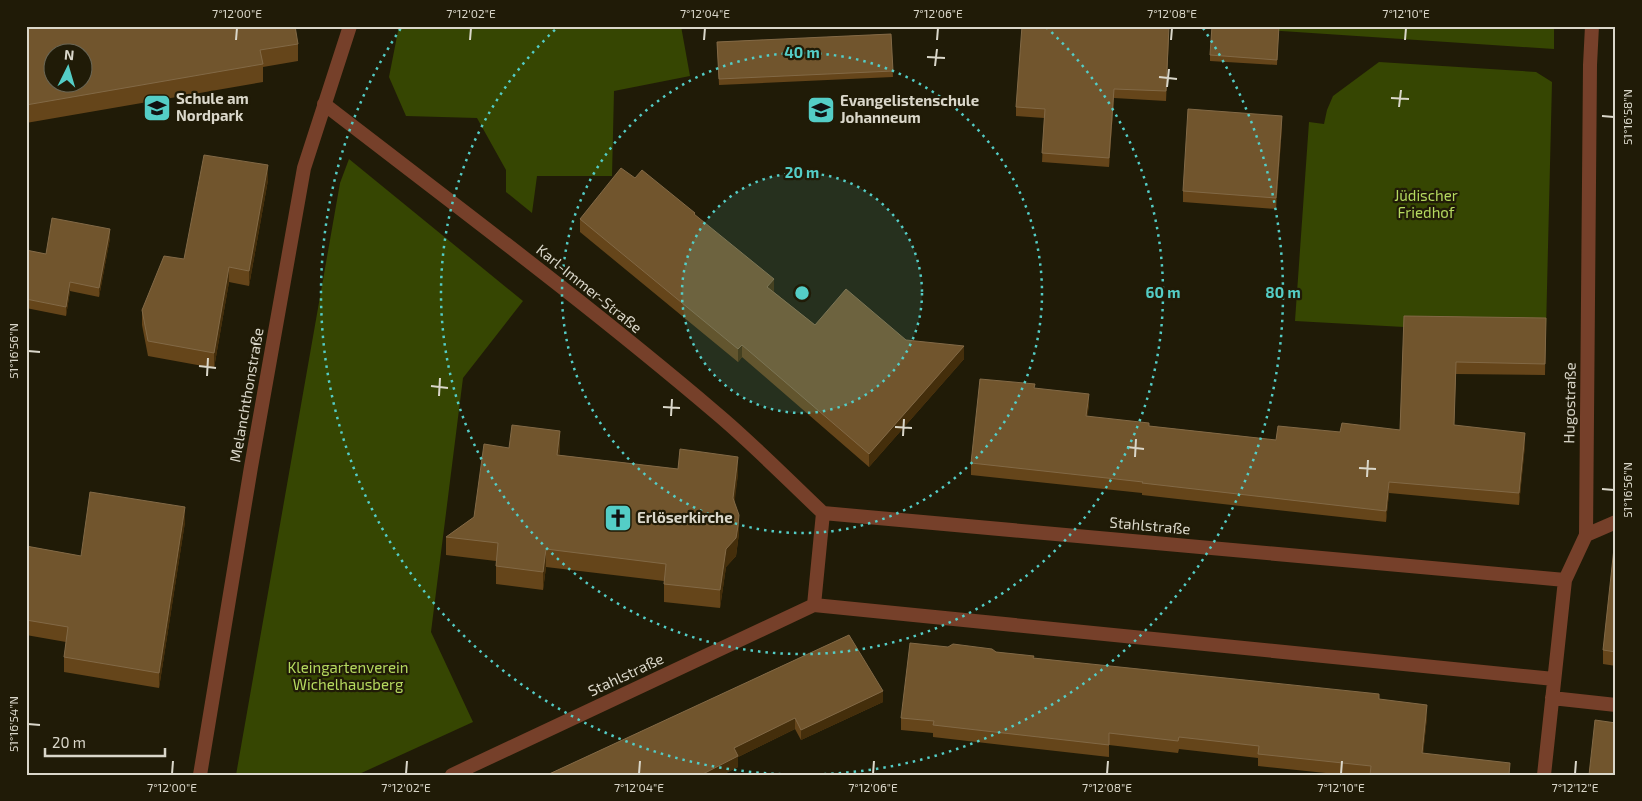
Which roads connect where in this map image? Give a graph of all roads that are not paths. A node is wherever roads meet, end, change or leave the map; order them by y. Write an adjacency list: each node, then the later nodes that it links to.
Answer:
1 (350, 26): 3 (street, Melanchthonstraße)
2 (1592, 26): 6 (street, Hugostraße)
3 (324, 104): 4 (street, Karl-Immer-Straße); 12 (street, Melanchthonstraße)
4 (823, 514): 7 (street, Stahlstraße); 8 (street)
5 (1616, 522): 6 (street)
6 (1586, 535): 7 (street, Hugostraße)
7 (1564, 580): 9 (street, Hugostraße)
8 (814, 605): 9 (street); 13 (street, Stahlstraße)
9 (1554, 679): 10 (street, Hugostraße)
10 (1552, 698): 11 (street); 14 (street, Hugostraße)
11 (1616, 705)
12 (200, 775)
13 (452, 775)
14 (1544, 775)

